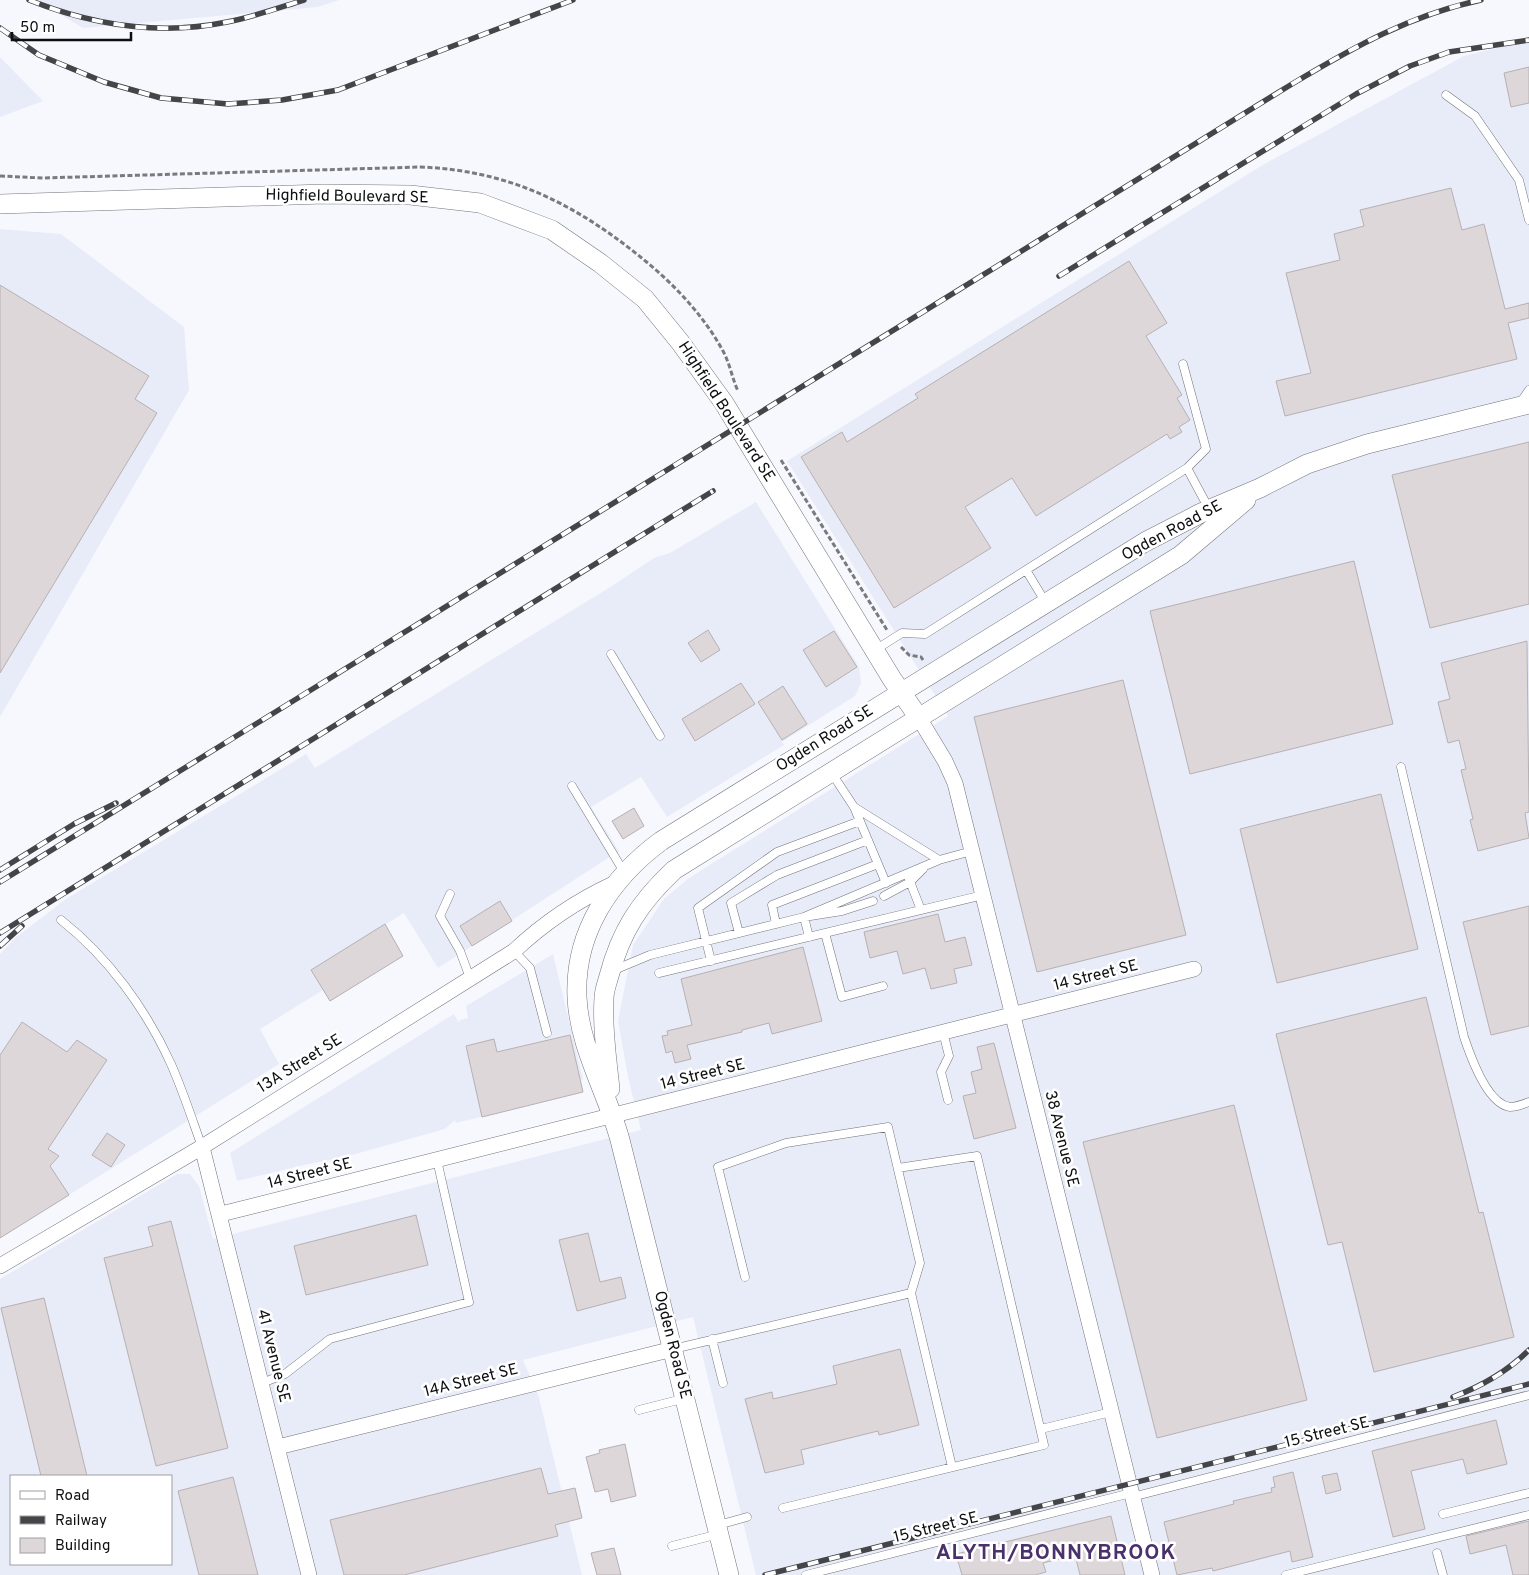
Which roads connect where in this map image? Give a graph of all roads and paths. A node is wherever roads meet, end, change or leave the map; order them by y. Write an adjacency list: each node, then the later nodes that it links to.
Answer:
1 (1446, 95): 4 (lane)
2 (0, 176): 7 (path)
3 (0, 204): 16 (street, Highfield Boulevard SE)
4 (1529, 220)
5 (1183, 364): 10 (lane)
6 (1529, 390): 8 (lane)
7 (738, 392)
8 (1523, 406): 11 (street, Ogden Road SE)
9 (780, 459): 15 (path)
10 (1187, 468): 12 (lane); 13 (lane)
11 (1260, 488): 12 (street, Ogden Road SE); 20 (street, Ogden Road SE)
12 (1209, 509): 14 (street, Ogden Road SE)
13 (1026, 570): 14 (lane); 15 (lane)
14 (1046, 603): 19 (street, Ogden Road SE)
15 (894, 639): 16 (lane); 18 (path)
16 (875, 650): 19 (street, Highfield Boulevard SE)
17 (612, 654): 21 (lane)
18 (923, 660)
19 (901, 693): 20 (street, Highfield Boulevard SE); 33 (street, Ogden Road SE)
20 (919, 718): 23 (street, Ogden Road SE); 28 (street, 38 Avenue SE)
21 (660, 736)
22 (1401, 767): 59 (lane)
23 (831, 772): 25 (lane); 51 (street, Ogden Road SE)
24 (572, 786): 33 (lane)
25 (854, 807): 26 (lane); 29 (lane)
26 (860, 821): 27 (lane); 47 (lane)
27 (868, 840): 30 (lane); 44 (lane)
28 (972, 851): 29 (lane); 37 (street, 38 Avenue SE)
29 (939, 860): 31 (lane)
30 (878, 864): 35 (lane); 43 (lane)
31 (926, 866): 32 (lane); 34 (lane)
32 (906, 874): 34 (lane); 35 (lane)
33 (618, 878): 48 (street, 13A Street SE); 60 (street, Ogden Road SE)
34 (910, 882): 38 (lane); 40 (lane)
35 (886, 883): 41 (lane)
36 (450, 894): 53 (lane)
37 (983, 895): 40 (lane); 55 (street, 38 Avenue SE)
38 (884, 896)
39 (874, 901): 41 (lane)
40 (921, 910): 45 (lane)
41 (804, 917): 43 (lane); 46 (lane)
42 (61, 920): 61 (lane)
43 (776, 924): 44 (lane)
44 (738, 933): 47 (lane)
45 (825, 933): 46 (lane); 54 (lane)
46 (810, 937): 49 (lane)
47 (706, 940): 49 (lane); 51 (lane)
48 (514, 951): 53 (street, 13A Street SE); 57 (lane)
49 (711, 961): 52 (lane)
50 (1194, 969): 55 (street, 14 Street SE)
51 (610, 971): 60 (street, Ogden Road SE)
52 (659, 974)
53 (470, 978): 61 (street, 13A Street SE)
54 (883, 986)
55 (1012, 1015): 56 (street, 14 Street SE); 75 (street, 38 Avenue SE)
56 (943, 1032): 58 (lane); 60 (street, 14 Street SE)
57 (547, 1033)
58 (948, 1100)
59 (1529, 1102)
60 (613, 1115): 62 (street, 14 Street SE); 69 (street, Ogden Road SE)
61 (202, 1147): 64 (street, 41 Avenue SE); 65 (street, 13A Street SE)
62 (437, 1160): 64 (street, 14 Street SE); 70 (lane)
63 (898, 1168): 66 (lane); 67 (lane); 76 (lane)
64 (221, 1214): 70 (street, 41 Avenue SE)
65 (0, 1266)
66 (745, 1277)
67 (910, 1293): 68 (lane); 78 (lane)
68 (712, 1340): 69 (lane); 71 (lane)
69 (673, 1349): 73 (street, Ogden Road SE); 77 (street, 14A Street SE)
70 (262, 1383): 77 (street, 41 Avenue SE)
71 (723, 1383)
72 (1529, 1395): 80 (lane, 15 Street SE)
73 (686, 1398): 74 (lane); 85 (street, Ogden Road SE)
74 (639, 1410)
75 (1111, 1412): 76 (lane); 80 (street, 38 Avenue SE)
76 (1041, 1429): 78 (lane)
77 (278, 1447): 88 (street, 41 Avenue SE)
78 (952, 1467): 81 (lane)
79 (1529, 1493): 82 (lane)
80 (1132, 1495): 90 (lane, 15 Street SE); 91 (street, 38 Avenue SE)
81 (783, 1508)
82 (1443, 1514)
83 (1529, 1515): 92 (lane)
84 (747, 1517): 85 (lane)
85 (718, 1530): 86 (lane); 89 (street, Ogden Road SE)
86 (672, 1546)
87 (1437, 1553): 93 (lane)
88 (309, 1575)
89 (729, 1575)
90 (806, 1575)
91 (1152, 1575)
92 (1286, 1575)
93 (1443, 1575)

